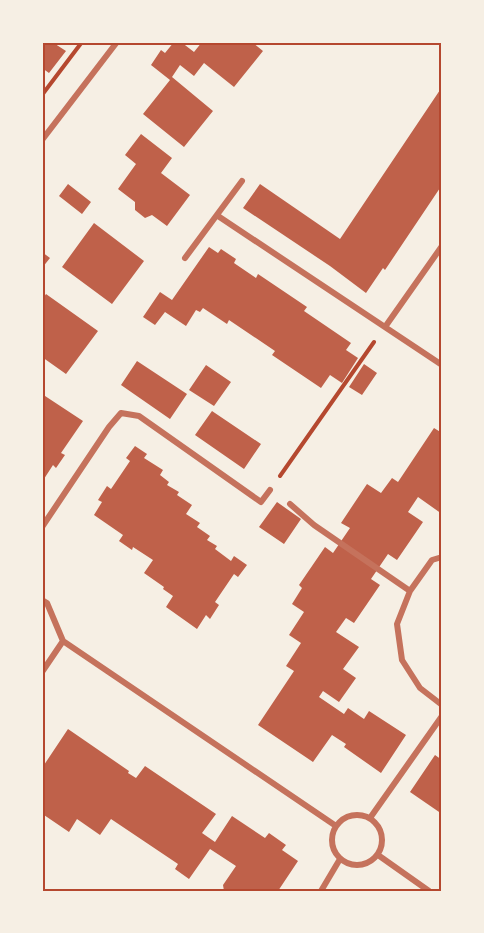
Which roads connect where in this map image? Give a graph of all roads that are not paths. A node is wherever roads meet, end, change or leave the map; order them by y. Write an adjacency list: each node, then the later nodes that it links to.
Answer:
1 (117, 42): 2 (street)
2 (42, 140)
3 (242, 181): 4 (street)
4 (218, 216): 6 (street); 7 (street)
5 (442, 246): 7 (street)
6 (185, 258)
7 (385, 327): 8 (street)
8 (442, 365)
9 (270, 490): 11 (street)
10 (290, 504): 13 (street)
11 (42, 527)
12 (442, 557): 13 (street)
13 (410, 591): 17 (street)
14 (42, 600): 15 (street)
15 (63, 641): 16 (street); 20 (street)
16 (42, 672)
17 (442, 705)
18 (442, 716): 19 (street)
19 (370, 819): 20 (street); 21 (street)
20 (336, 826): 22 (street)
21 (378, 855): 22 (street); 24 (street)
22 (340, 859): 23 (street)
23 (321, 891)
24 (429, 891)

